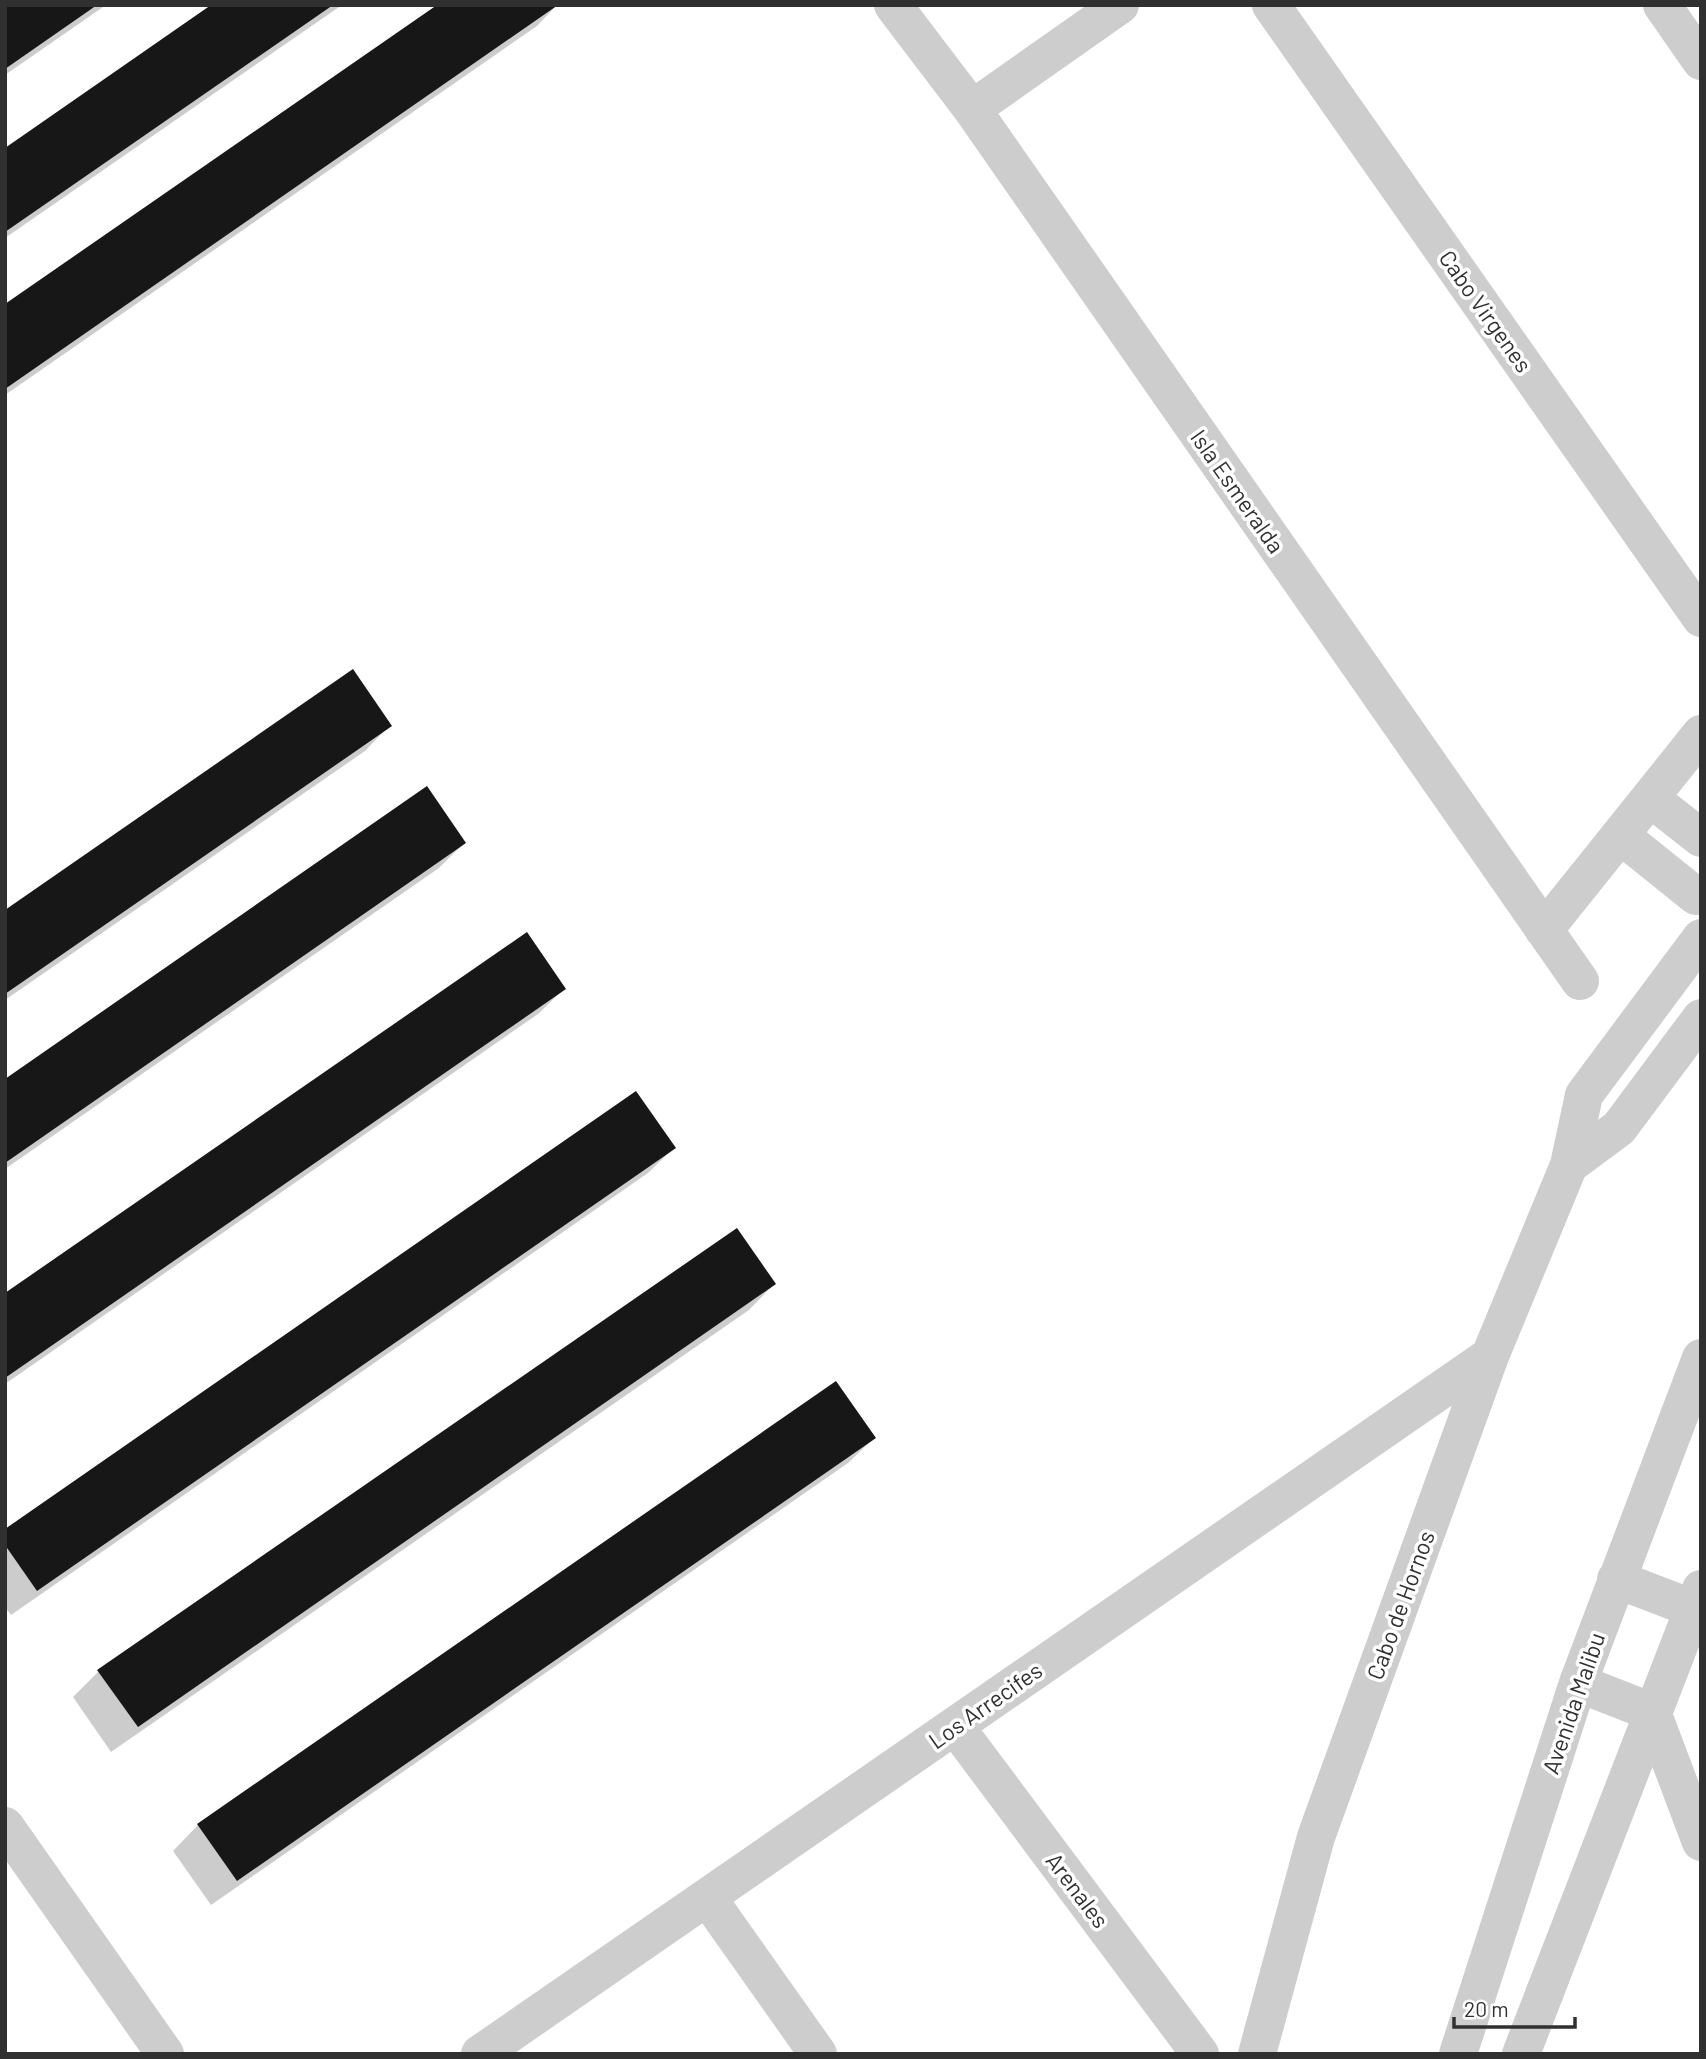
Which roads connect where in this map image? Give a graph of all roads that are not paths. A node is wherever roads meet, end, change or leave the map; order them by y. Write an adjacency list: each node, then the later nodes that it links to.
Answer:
1 (893, 5): 6 (street, Isla Esmeralda)
2 (1120, 5): 6 (street)
3 (1271, 5): 7 (street, Cabo Virgenes)
4 (1662, 5): 5 (street)
5 (1701, 61)
6 (972, 109): 13 (street, Isla Esmeralda)
7 (1701, 618)
8 (1701, 734): 9 (street)
9 (1650, 798): 10 (street); 11 (street)
10 (1620, 835): 12 (street); 13 (street)
11 (1701, 838)
12 (1698, 889): 14 (street)
13 (1545, 930): 15 (street, Isla Esmeralda)
14 (1701, 937): 17 (street, Cabo de Hornos)
15 (1580, 981)
16 (1701, 1018): 18 (street)
17 (1603, 1069): 18 (street); 19 (street, Cabo de Hornos)
18 (1640, 1099): 19 (street)
19 (1569, 1165): 20 (street, Cabo de Hornos)
20 (1490, 1356): 26 (street, Los Arrecifes); 34 (street, Cabo de Hornos)
21 (1701, 1358): 22 (street, Avenida Malibu)
22 (1616, 1578): 23 (street); 24 (street, Avenida Malibu)
23 (1699, 1608): 25 (street)
24 (1578, 1682): 25 (street); 35 (street, Avenida Malibu)
25 (1652, 1712): 28 (street); 36 (street)
26 (955, 1726): 29 (street, Los Arrecifes); 33 (street, Arenales)
27 (5, 1826): 30 (street)
28 (1701, 1842)
29 (707, 1897): 31 (street, Los Arrecifes); 32 (street)
30 (165, 2054)
31 (480, 2054)
32 (818, 2054)
33 (1200, 2054)
34 (1257, 2054)
35 (1458, 2054)
36 (1521, 2054)

